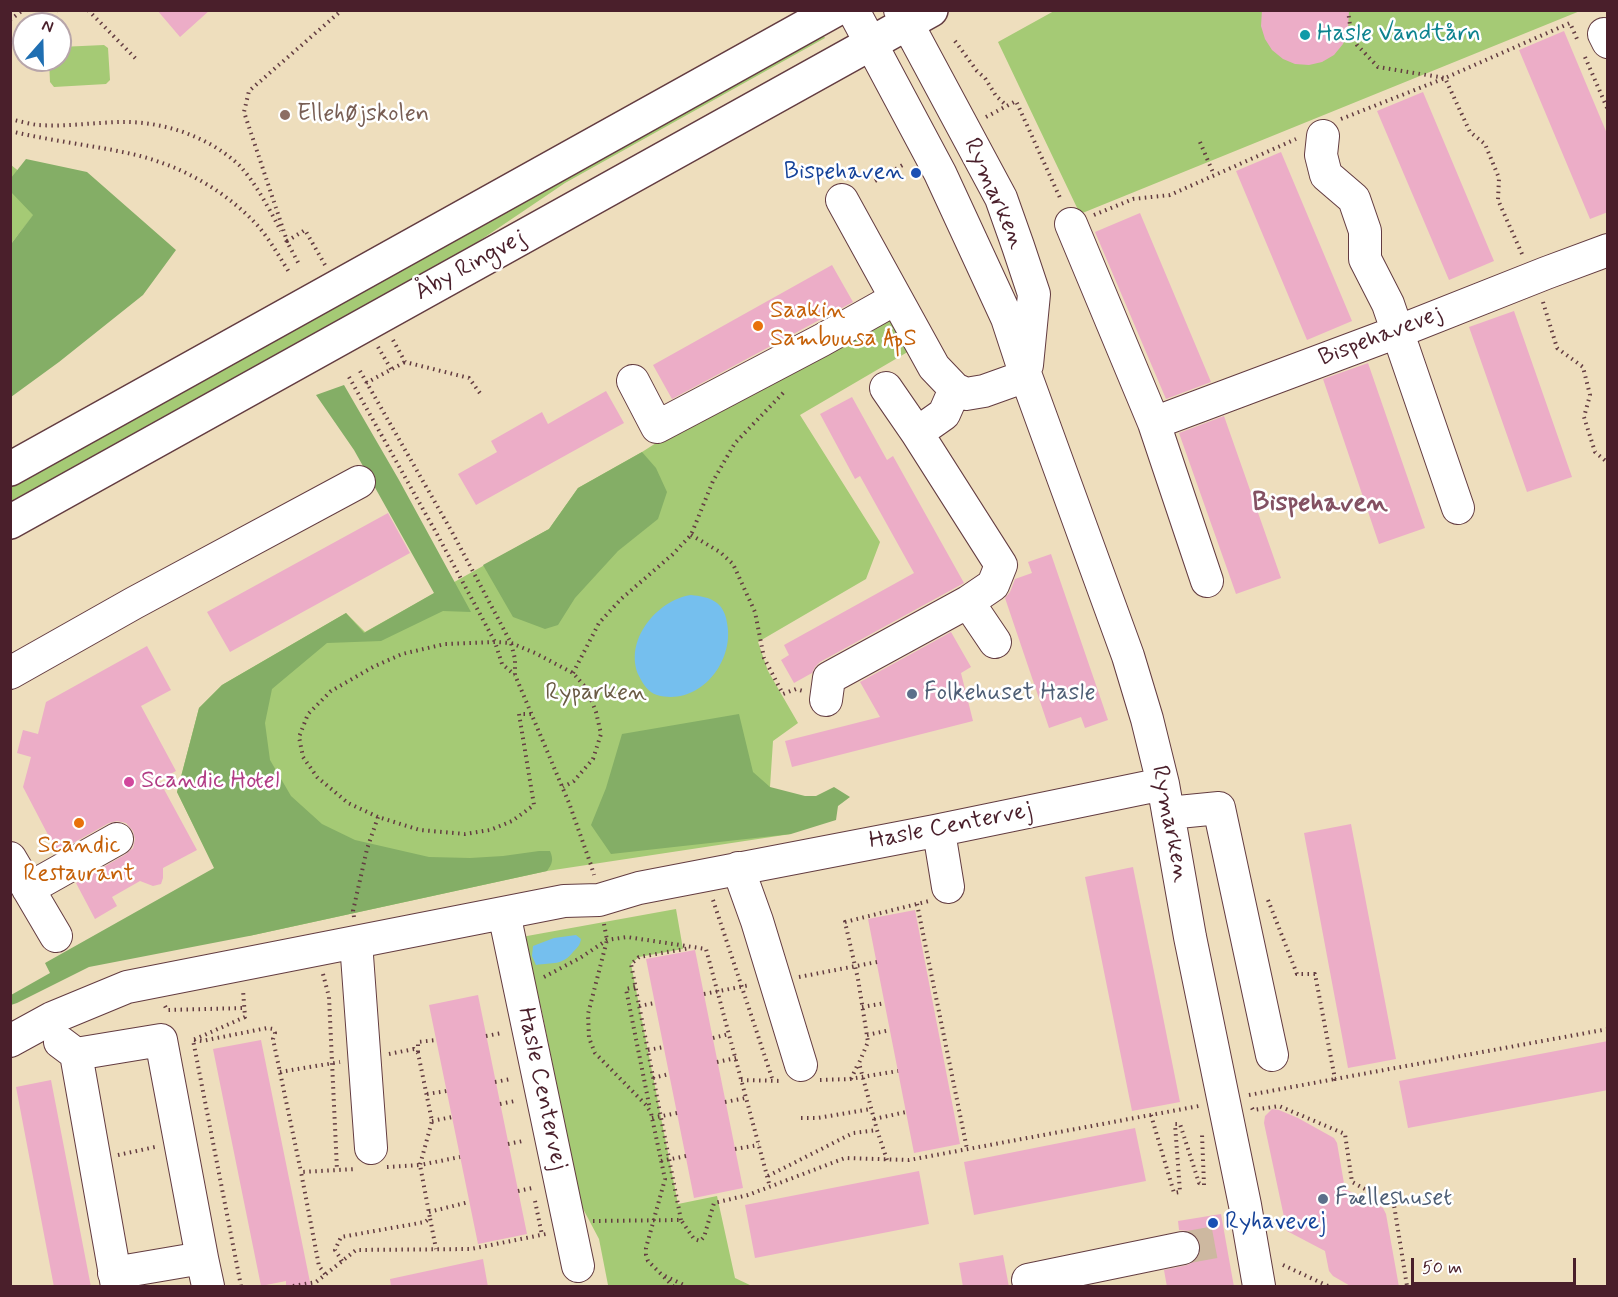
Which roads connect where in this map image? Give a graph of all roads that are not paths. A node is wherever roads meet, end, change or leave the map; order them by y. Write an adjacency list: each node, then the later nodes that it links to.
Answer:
1 (835, 10): 17 (main road, Åby Ringvej)
2 (853, 10): 4 (street, Rymarken)
3 (913, 15): 4 (main road, Åby Ringvej); 11 (street, Rymarken)
4 (871, 44): 11 (street, Rymarken); 20 (main road, Åby Ringvej)
5 (1318, 132): 10 (street)
6 (842, 200): 9 (street)
7 (1071, 224): 15 (street)
8 (1608, 250): 10 (street, Bispehavevej)
9 (895, 299): 12 (street); 14 (street)
10 (1397, 332): 15 (street, Bispehavevej); 19 (street)
11 (1026, 376): 14 (street); 26 (street, Rymarken)
12 (633, 381)
13 (886, 388): 16 (street)
14 (955, 389): 16 (street)
15 (1154, 423): 21 (street)
16 (917, 433): 22 (street)
17 (10, 469)
18 (359, 482): 24 (street)
19 (1458, 508)
20 (10, 522)
21 (1207, 580)
22 (968, 602): 23 (street); 25 (street)
23 (994, 642)
24 (10, 673)
25 (826, 700)
26 (1165, 799): 27 (street, Hasle Centervej); 39 (street, Hasle Centervej); 45 (street, Rymarken)
27 (935, 831): 30 (street, Hasle Centervej); 32 (street)
28 (117, 839): 31 (street)
29 (10, 858): 31 (street)
30 (738, 868): 33 (street, Hasle Centervej); 40 (street)
31 (28, 889): 34 (street)
32 (942, 894)
33 (504, 913): 35 (street, Hasle Centervej); 43 (street, Hasle Centervej)
34 (56, 936)
35 (357, 955): 36 (street, Hasle Centervej); 41 (street)
36 (52, 1018): 37 (street, Hasle Centervej); 38 (street)
37 (10, 1041)
38 (76, 1054): 44 (street); 46 (street)
39 (1272, 1055)
40 (801, 1065)
41 (372, 1161)
42 (1183, 1248): 47 (street)
43 (578, 1266)
44 (205, 1272): 46 (street)
45 (1257, 1276)
46 (116, 1280)
47 (1028, 1280)

